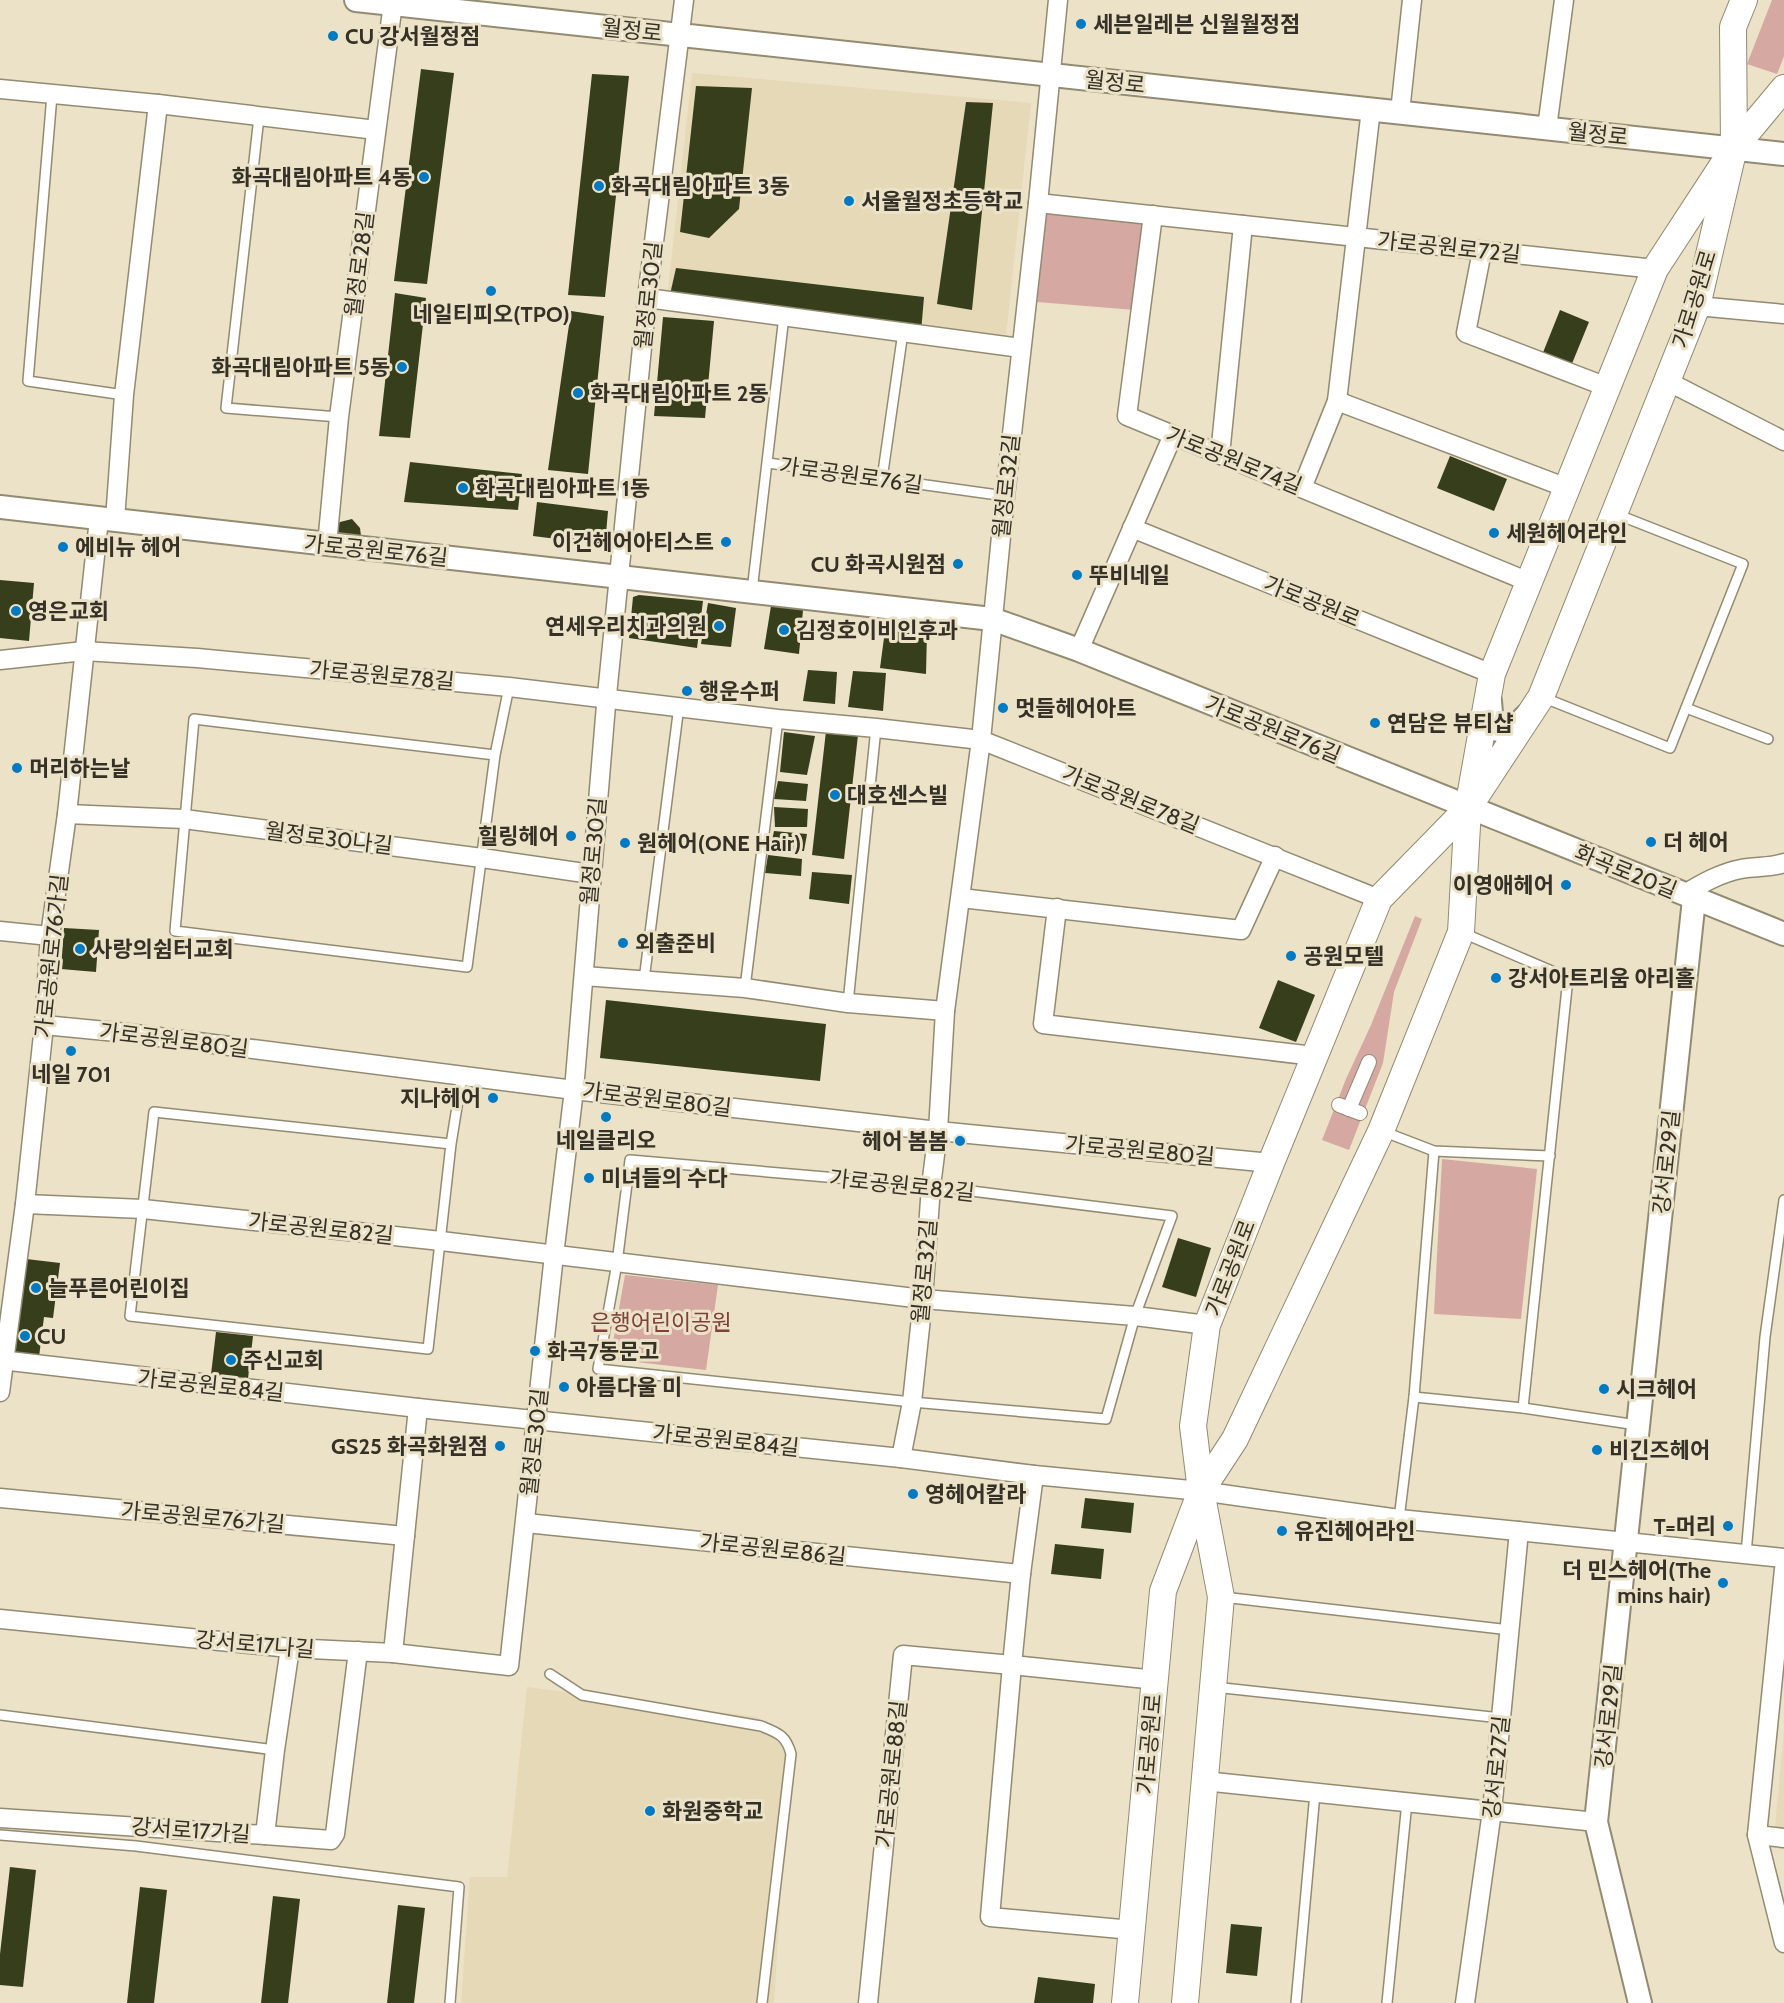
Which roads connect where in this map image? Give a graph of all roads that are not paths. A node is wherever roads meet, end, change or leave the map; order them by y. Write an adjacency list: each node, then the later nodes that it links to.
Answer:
1 (356, 0): 7 (street, 월정로)
2 (684, 0): 10 (street, 월정로30길)
3 (1058, 0): 11 (street, 월정로32길)
4 (1412, 0): 18 (street)
5 (1564, 0): 20 (street)
6 (1740, 1): 9 (main road, 가로공원로)
7 (393, 3): 8 (street, 월정로); 21 (street, 월정로28길)
8 (446, 5): 10 (street, 월정로)
9 (1733, 27): 12 (main road); 22 (main road, 가로공원로)
10 (680, 36): 11 (street, 월정로); 30 (street, 월정로30길)
11 (1050, 75): 17 (street, 월정로); 24 (street, 월정로32길)
12 (1784, 80)
13 (1784, 88): 22 (main road, 가로공원로)
14 (0, 89): 15 (street)
15 (52, 95): 16 (street); 38 (lane)
16 (158, 104): 19 (street); 38 (street, 가로공원로76가길)
17 (1371, 109): 18 (street, 월정로); 27 (street)
18 (1400, 112): 20 (street, 월정로)
19 (259, 117): 21 (street); 40 (lane)
20 (1547, 128): 22 (street, 월정로)
21 (376, 130): 40 (street, 월정로28길)
22 (1734, 148): 23 (street, 월정로); 29 (main road, 가로공원로); 31 (main road, 가로공원로)
23 (1784, 154)
24 (1038, 203): 25 (street, 가로공원로72길); 35 (street, 월정로32길)
25 (1153, 215): 26 (street, 가로공원로72길); 41 (street, 가로공원로74길)
26 (1243, 225): 27 (street, 가로공원로72길); 43 (street)
27 (1355, 237): 28 (street, 가로공원로72길); 39 (street)
28 (1482, 251): 29 (street, 가로공원로72길); 37 (street)
29 (1655, 269): 31 (main road); 37 (main road, 가로공원로)
30 (647, 298): 33 (street); 54 (street, 월정로30길)
31 (1697, 306): 32 (street); 36 (main road, 가로공원로)
32 (1784, 314)
33 (784, 316): 34 (street); 44 (lane, 가로공원로76길)
34 (903, 332): 35 (street); 45 (lane)
35 (1021, 348): 48 (street, 월정로32길)
36 (1667, 381): 42 (street); 50 (main road, 가로공원로)
37 (1607, 387): 47 (main road, 가로공원로)
38 (124, 395): 51 (street, 가로공원로76가길)
39 (1337, 401): 46 (street); 47 (street)
40 (339, 417): 53 (street, 월정로28길)
41 (1173, 435): 43 (street, 가로공원로74길); 52 (street)
42 (1784, 441)
43 (1220, 454): 46 (street, 가로공원로74길)
44 (768, 463): 45 (lane, 가로공원로76길); 56 (lane, 가로공원로76길)
45 (882, 479): 48 (lane, 가로공원로76길)
46 (1302, 488): 55 (street, 가로공원로74길)
47 (1567, 488): 55 (main road, 가로공원로)
48 (1005, 496): 57 (street, 월정로32길)
49 (0, 507): 51 (street, 가로공원로76길)
50 (1614, 513): 63 (main road, 가로공원로); 66 (lane)
51 (107, 519): 53 (street, 가로공원로76길); 59 (street, 가로공원로76가길)
52 (1132, 528): 58 (street); 61 (street, 가로공원로)
53 (327, 545): 54 (street, 가로공원로76길)
54 (620, 576): 56 (street, 가로공원로76길); 64 (street, 월정로30길)
55 (1529, 582): 61 (main road, 가로공원로)
56 (752, 591): 57 (street, 가로공원로76길)
57 (992, 619): 58 (street, 가로공원로76길); 70 (street, 월정로32길)
58 (1078, 650): 72 (street, 가로공원로76길)
59 (84, 651): 60 (street, 가로공원로78길); 62 (street, 가로공원로78길); 73 (street, 가로공원로76가길)
60 (0, 660)
61 (1492, 674): 63 (street); 72 (main road, 가로공원로)
62 (509, 687): 64 (street, 가로공원로78길); 71 (lane)
63 (1541, 697): 66 (lane); 72 (main road, 가로공원로)
64 (606, 699): 65 (street, 가로공원로78길); 78 (street, 월정로30길)
65 (680, 706): 67 (street, 가로공원로78길); 88 (lane)
66 (1686, 708): 69 (lane)
67 (778, 719): 68 (street, 가로공원로78길); 89 (lane)
68 (876, 728): 70 (street, 가로공원로78길); 90 (lane)
69 (1768, 739)
70 (981, 740): 75 (street, 가로공원로78길); 80 (street, 월정로32길)
71 (495, 755): 74 (lane); 76 (lane)
72 (1468, 808): 79 (street, 화곡로20길); 81 (main road, 가로공원로); 84 (main road, 가로공원로)
73 (67, 814): 74 (street, 월정로30나길); 86 (street, 가로공원로76가길)
74 (184, 819): 76 (street, 월정로30나길); 76 (lane)
75 (1275, 856): 81 (street, 가로공원로78길); 82 (street)
76 (482, 858): 78 (street, 월정로30나길)
77 (1784, 863): 79 (street)
78 (591, 874): 87 (street, 월정로30길)
79 (1689, 897): 85 (street, 화곡로20길); 121 (street, 강서로29길)
80 (961, 898): 82 (street); 91 (street, 월정로32길)
81 (1379, 899): 93 (main road, 가로공원로)
82 (1057, 908): 93 (street)
83 (0, 931): 86 (street)
84 (1461, 932): 99 (main road, 가로공원로); 102 (lane)
85 (1784, 934)
86 (50, 936): 92 (street, 가로공원로76가길)
87 (584, 976): 88 (street); 96 (street, 월정로30길)
88 (644, 980): 89 (street)
89 (745, 988): 90 (street)
90 (848, 1003): 91 (street)
91 (945, 1011): 98 (street, 월정로32길)
92 (44, 1025): 95 (street, 가로공원로80길); 106 (street, 가로공원로76가길)
93 (1314, 1056): 103 (main road, 가로공원로)
94 (1369, 1062): 97 (street)
95 (462, 1076): 96 (street, 가로공원로80길); 100 (lane)
96 (574, 1090): 98 (street, 가로공원로80길); 109 (street, 월정로30길)
97 (1350, 1109)
98 (938, 1131): 103 (street, 가로공원로80길); 104 (street, 월정로32길)
99 (1381, 1131): 101 (lane); 124 (main road, 가로공원로)
100 (451, 1144): 107 (lane); 108 (lane)
101 (1434, 1151): 102 (lane); 116 (lane)
102 (1550, 1156): 119 (lane)
103 (1271, 1163): 113 (main road, 가로공원로)
104 (931, 1186): 110 (lane, 가로공원로82길); 111 (street, 월정로32길); 112 (lane, 가로공원로82길)
105 (1784, 1200): 131 (lane)
106 (25, 1204): 107 (street, 가로공원로82길); 114 (street, 가로공원로76가길)
107 (143, 1209): 108 (street, 가로공원로82길); 108 (lane)
108 (441, 1241): 109 (street, 가로공원로82길)
109 (554, 1255): 110 (street, 가로공원로82길); 120 (street, 월정로30길)
110 (616, 1263): 111 (street, 가로공원로82길); 117 (lane, 가로공원로82길)
111 (923, 1299): 112 (street, 가로공원로82길); 117 (street, 월정로32길)
112 (1135, 1316): 113 (street, 가로공원로82길); 117 (lane, 가로공원로82길)
113 (1207, 1325): 124 (main road, 가로공원로)
114 (2, 1361): 115 (street, 가로공원로76가길); 118 (street, 가로공원로84길)
115 (0, 1392)
116 (1414, 1396): 119 (lane); 126 (lane)
117 (912, 1402): 122 (street, 월정로32길)
118 (418, 1408): 120 (street, 가로공원로84길); 129 (street)
119 (1523, 1408): 121 (lane)
120 (535, 1420): 122 (street, 가로공원로84길); 127 (street, 월정로30길)
121 (1639, 1426): 130 (street, 강서로29길)
122 (901, 1458): 123 (street, 가로공원로84길)
123 (1034, 1475): 124 (street, 가로공원로84길); 134 (street)
124 (1201, 1491): 126 (street, 가로공원로84길); 135 (main road, 가로공원로); 144 (main road, 가로공원로)
125 (0, 1498): 129 (street, 가로공원로76가길)
126 (1399, 1519): 128 (street, 가로공원로84길)
127 (526, 1523): 134 (street, 가로공원로86길); 142 (street, 월정로30길)
128 (1519, 1531): 130 (street, 가로공원로84길); 137 (street, 강서로27길)
129 (405, 1536): 140 (street)
130 (1627, 1542): 131 (street, 가로공원로84길); 154 (street, 강서로29길)
131 (1746, 1554): 132 (street, 가로공원로84길)
132 (1784, 1558)
133 (1784, 1569): 157 (street)
134 (1021, 1574): 141 (street)
135 (1221, 1597): 137 (lane); 145 (main road, 가로공원로)
136 (0, 1619): 138 (street, 강서로17나길)
137 (1510, 1630): 147 (street, 강서로27길)
138 (290, 1648): 139 (street, 강서로17나길); 148 (street, 강서로17가길)
139 (358, 1651): 140 (street, 강서로17나길); 156 (street)
140 (393, 1653): 142 (street, 강서로17나길)
141 (1012, 1665): 144 (street, 가로공원로88길); 159 (street); 163 (street, 가로공원로88길)
142 (509, 1666)
143 (550, 1674): 162 (lane)
144 (1156, 1680): 159 (main road, 가로공원로)
145 (1213, 1687): 147 (lane); 149 (main road, 가로공원로)
146 (0, 1715): 148 (lane)
147 (1501, 1718): 152 (street, 강서로27길)
148 (275, 1750): 156 (street, 강서로17가길)
149 (1204, 1781): 150 (street); 165 (main road, 가로공원로)
150 (1315, 1793): 151 (street); 166 (lane)
151 (1407, 1802): 152 (street); 167 (lane)
152 (1492, 1811): 154 (street); 168 (street, 강서로27길)
153 (0, 1818): 156 (street, 강서로17가길)
154 (1596, 1822): 169 (street, 강서로29길)
155 (0, 1835): 161 (lane)
156 (265, 1835)
157 (1757, 1835): 158 (street); 160 (street)
158 (1784, 1838)
159 (1132, 1930): 164 (main road, 가로공원로)
160 (1784, 1943)
161 (450, 2003)
162 (762, 2003)
163 (868, 2003)
164 (1125, 2003)
165 (1185, 2003)
166 (1296, 2003)
167 (1387, 2003)
168 (1466, 2003)
169 (1640, 2003)

